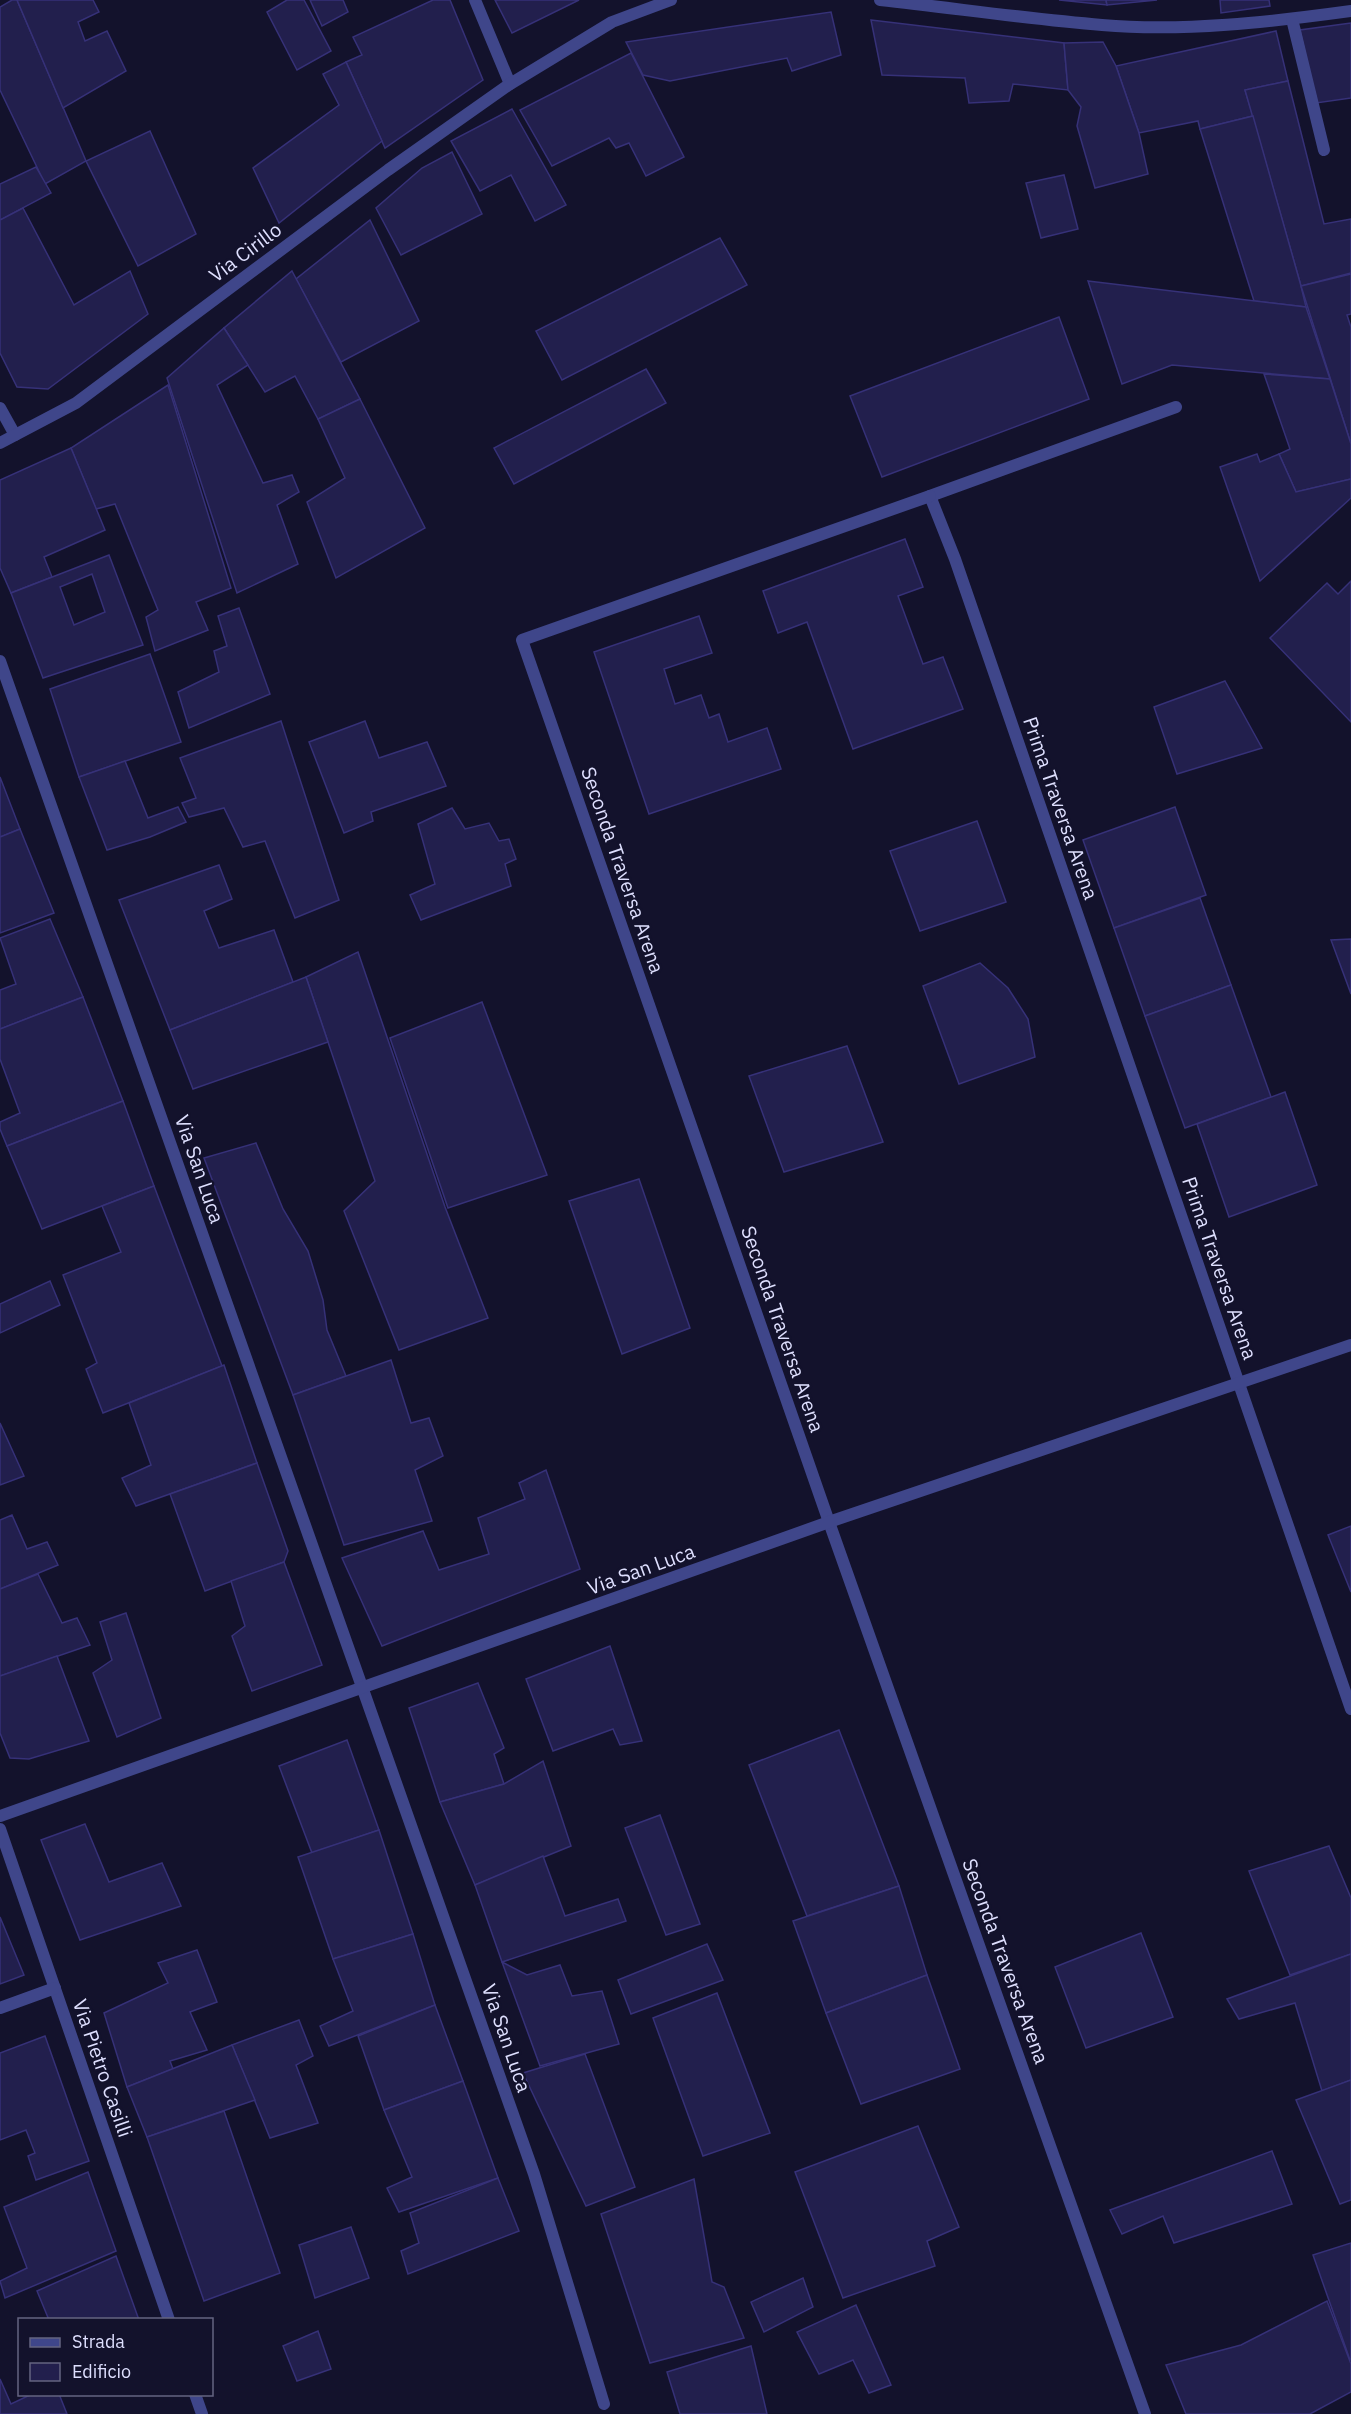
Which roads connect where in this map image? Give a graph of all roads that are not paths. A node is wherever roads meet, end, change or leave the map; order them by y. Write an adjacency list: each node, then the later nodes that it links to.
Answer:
1 (475, 0): 6 (street)
2 (671, 0): 6 (street, Via Cirillo)
3 (880, 0): 5 (street)
4 (1351, 10): 5 (street)
5 (1292, 19): 7 (street)
6 (510, 84): 10 (street, Via Cirillo)
7 (1324, 150)
8 (1176, 407): 12 (street)
9 (0, 408): 10 (street)
10 (15, 435): 11 (street, Via Cirillo)
11 (0, 443)
12 (930, 496): 15 (street, Prima Traversa Arena); 16 (street, Seconda Traversa Arena)
13 (0, 661): 17 (street, Via San Luca)
14 (1351, 1345): 15 (street, Prima Traversa Arena)
15 (1239, 1381): 16 (street); 18 (street, Prima Traversa Arena)
16 (829, 1522): 17 (street, Via San Luca); 27 (street, Seconda Traversa Arena)
17 (364, 1689): 19 (street); 25 (street, Via San Luca)
18 (1351, 1709)
19 (0, 1816)
20 (0, 1829): 21 (street, Via Pietro Casilli)
21 (55, 1988): 22 (street); 23 (street, Via Pietro Casilli)
22 (0, 2008)
23 (169, 2318)
24 (196, 2396): 26 (street)
25 (604, 2404)
26 (202, 2414)
27 (1145, 2414)

